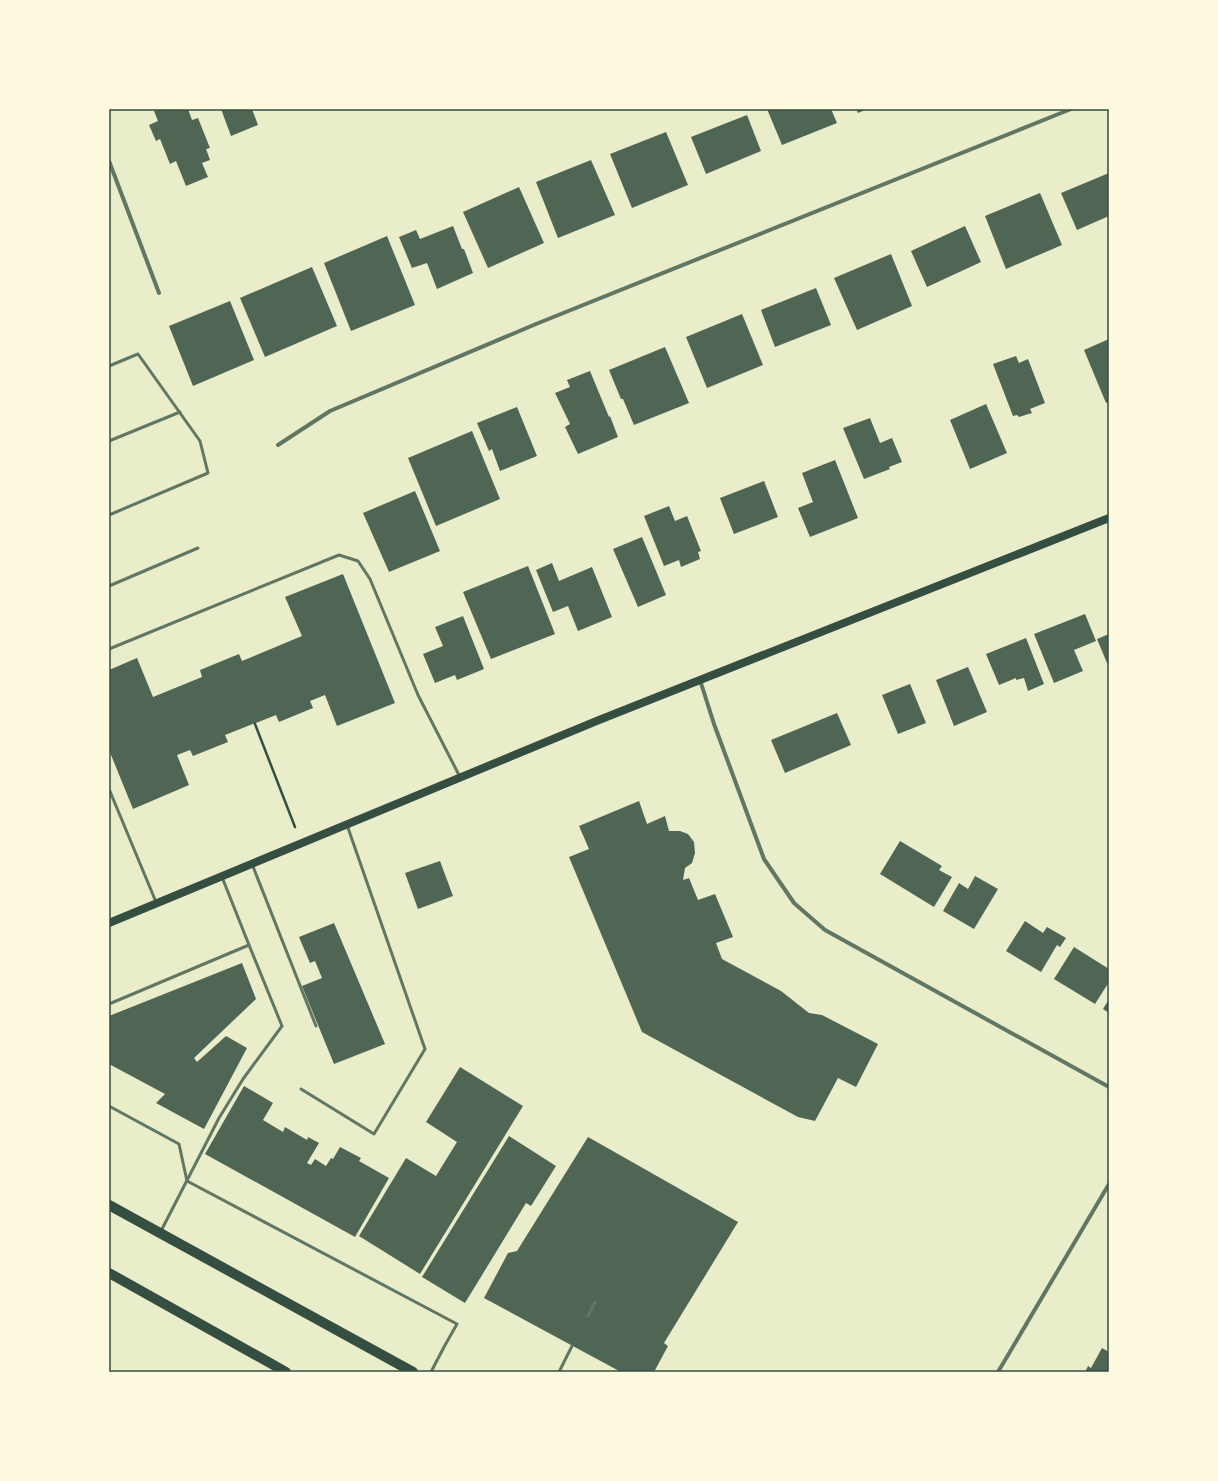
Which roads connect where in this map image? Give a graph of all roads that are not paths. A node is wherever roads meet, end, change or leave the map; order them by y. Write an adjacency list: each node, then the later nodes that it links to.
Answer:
1 (1071, 109): 7 (street)
2 (109, 161): 3 (street)
3 (159, 293)
4 (109, 366): 5 (lane)
5 (180, 412): 6 (lane); 8 (lane)
6 (109, 441)
7 (278, 445)
8 (109, 515)
9 (1109, 518): 13 (main road)
10 (198, 548): 11 (lane)
11 (109, 586)
12 (109, 649): 14 (lane)
13 (700, 680): 14 (main road); 24 (street)
14 (460, 777): 16 (main road)
15 (109, 789): 19 (lane)
16 (347, 825): 17 (main road); 25 (lane)
17 (252, 864): 18 (main road); 23 (lane)
18 (222, 877): 19 (main road); 21 (lane)
19 (157, 904): 20 (main road)
20 (109, 924)
21 (249, 945): 22 (lane); 27 (lane)
22 (109, 1004)
23 (316, 1026)
24 (1109, 1087)
25 (301, 1089)
26 (109, 1106): 27 (lane)
27 (187, 1181): 30 (lane); 38 (lane)
28 (1109, 1184): 40 (street)
29 (109, 1205): 30 (main road)
30 (160, 1233): 37 (main road)
31 (109, 1273): 35 (main road)
32 (595, 1302): 33 (lane)
33 (588, 1316)
34 (572, 1346): 39 (lane)
35 (274, 1369): 36 (main road)
36 (286, 1372)
37 (413, 1372)
38 (431, 1372)
39 (559, 1372)
40 (998, 1372)

